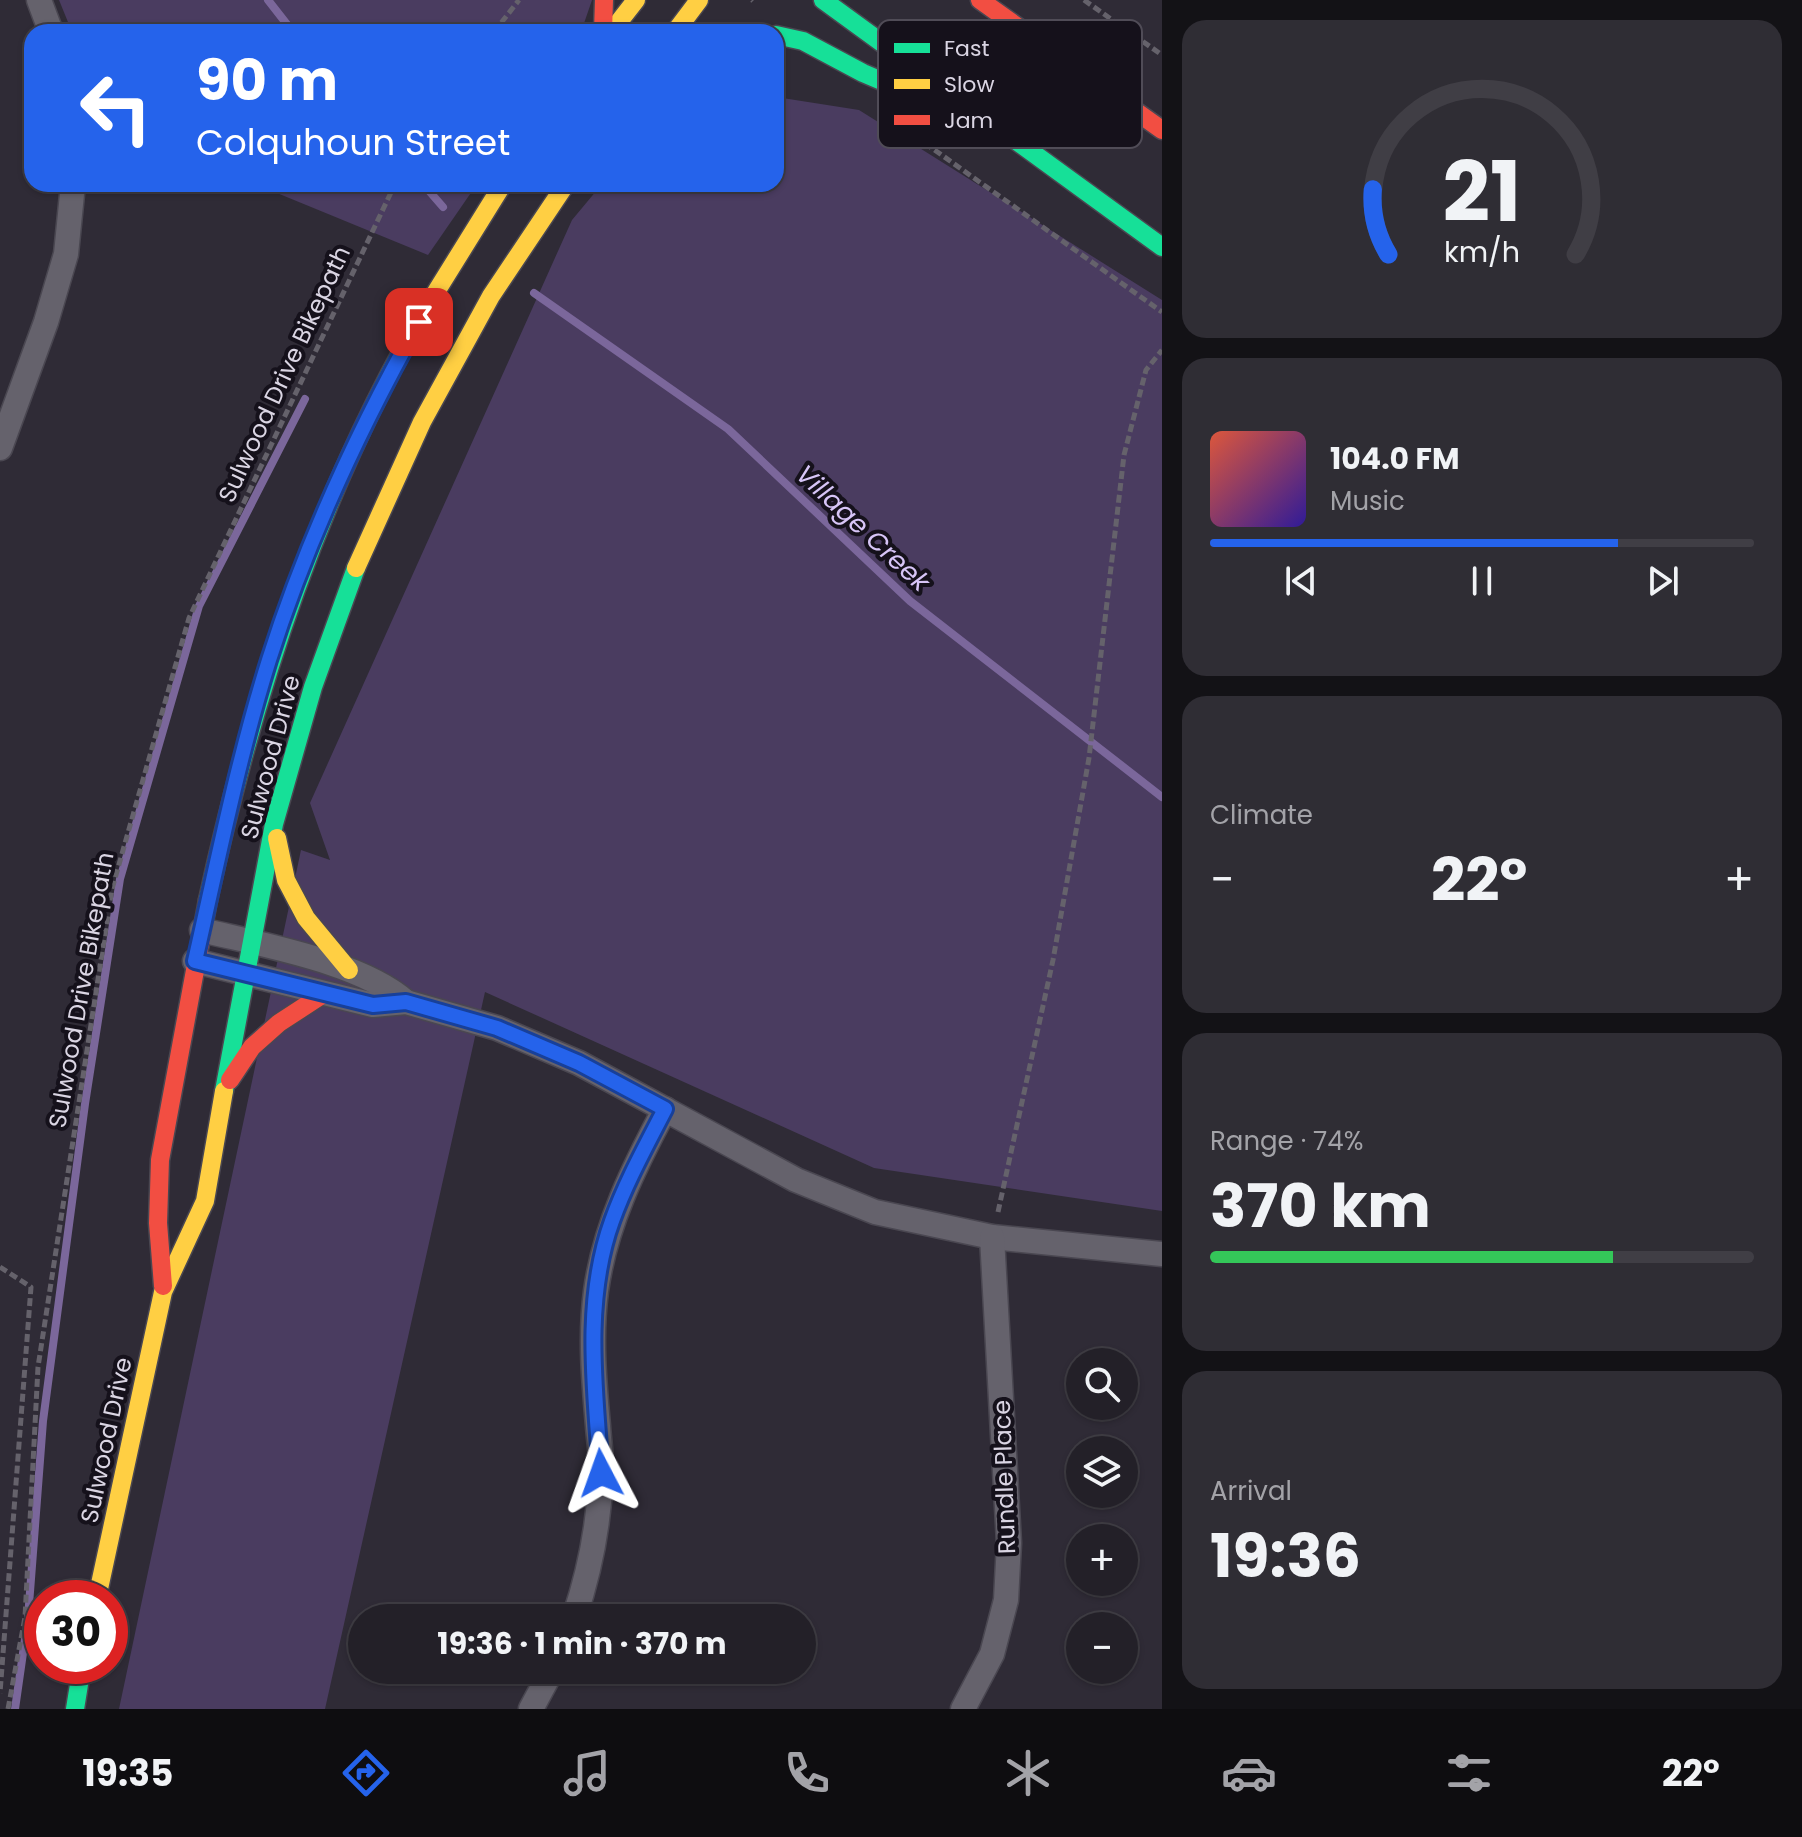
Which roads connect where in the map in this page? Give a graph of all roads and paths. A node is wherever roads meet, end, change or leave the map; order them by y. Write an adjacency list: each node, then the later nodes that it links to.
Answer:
1 (39, 0): 11 (street)
2 (519, 0): 12 (path)
3 (604, 0): 13 (main road)
4 (636, 0): 14 (main road)
5 (699, 0): 15 (main road)
6 (823, 0): 17 (main road)
7 (980, 0): 9 (main road)
8 (1084, 0): 10 (path)
9 (1008, 20)
10 (1112, 20)
11 (48, 24)
12 (500, 24)
13 (603, 24)
14 (617, 24)
15 (681, 24)
16 (784, 37): 20 (main road)
17 (878, 41)
18 (1142, 41): 19 (path)
19 (1162, 55)
20 (878, 79)
21 (1142, 116): 22 (main road)
22 (1162, 130)
23 (931, 148): 30 (path)
24 (1024, 148): 29 (main road)
25 (72, 192): 32 (street)
26 (391, 192): 52 (path, Sulwood Drive Bikepath)
27 (498, 192): 34 (main road, Sulwood Drive)
28 (561, 192): 33 (main road, Sulwood Drive)
29 (1162, 247)
30 (1162, 312)
31 (1162, 350): 43 (path)
32 (0, 448)
33 (274, 824): 35 (main road, Sulwood Drive); 37 (main road)
34 (202, 930): 35 (street); 36 (main road, Sulwood Drive)
35 (251, 942): 37 (street); 38 (main road, Sulwood Drive)
36 (195, 961): 38 (street); 46 (main road, Sulwood Drive)
37 (349, 970): 40 (street)
38 (245, 974): 39 (street); 41 (main road, Sulwood Drive)
39 (325, 993): 40 (street); 41 (main road)
40 (406, 1002): 42 (street)
41 (227, 1084): 46 (main road, Sulwood Drive)
42 (665, 1109): 43 (street); 48 (street)
43 (992, 1237): 44 (street); 55 (street, Rundle Place)
44 (1162, 1254)
45 (0, 1267): 51 (path)
46 (163, 1292): 47 (main road, Sulwood Drive)
47 (101, 1580)
48 (579, 1604)
49 (79, 1684): 53 (main road)
50 (544, 1684): 54 (street)
51 (0, 1693)
52 (8, 1709)
53 (75, 1709)
54 (531, 1709)
55 (963, 1709)

